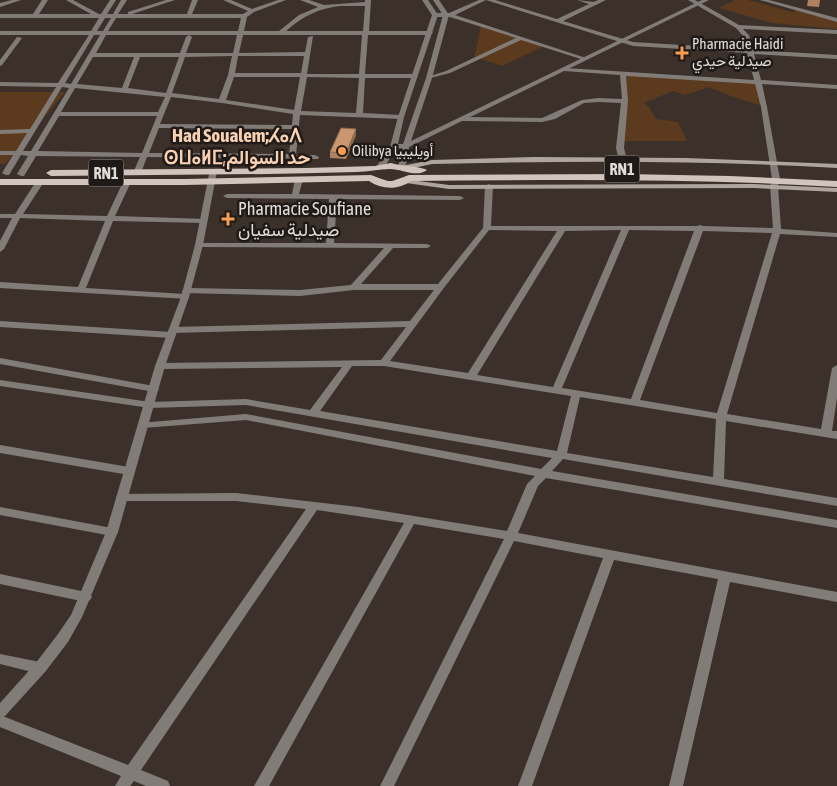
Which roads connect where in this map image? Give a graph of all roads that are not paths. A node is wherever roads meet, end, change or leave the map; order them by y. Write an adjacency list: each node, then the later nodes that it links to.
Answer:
1 (18, 0): 19 (street)
2 (45, 0): 32 (street)
3 (69, 0): 33 (street)
4 (113, 0): 33 (street)
5 (124, 0): 29 (street)
6 (172, 0): 29 (street)
7 (195, 0): 30 (street)
8 (227, 0): 25 (street)
9 (283, 0): 25 (street)
10 (303, 0): 24 (street)
11 (425, 0): 26 (street)
12 (436, 0): 27 (street)
13 (484, 0): 27 (street)
14 (488, 0): 34 (street)
15 (580, 0): 22 (street)
16 (603, 0): 22 (street)
17 (706, 0): 21 (street)
18 (763, 0): 35 (street)
19 (10, 1): 23 (street)
20 (367, 2): 24 (street); 43 (street)
21 (694, 2): 36 (street); 50 (street)
22 (594, 4): 34 (street)
23 (0, 5)
24 (322, 6): 39 (street)
25 (252, 10): 31 (street)
26 (435, 15): 27 (street); 44 (street)
27 (448, 15): 49 (street); 66 (street)
28 (0, 16): 32 (street)
29 (116, 16): 30 (street); 33 (street); 41 (street)
30 (189, 16): 31 (street)
31 (244, 16): 42 (street)
32 (34, 17): 33 (street)
33 (101, 17): 40 (street)
34 (558, 20): 50 (street)
35 (837, 20)
36 (738, 27): 37 (street); 51 (street)
37 (837, 32)
38 (0, 33): 40 (street)
39 (281, 33): 42 (street); 43 (street)
40 (91, 35): 41 (street); 48 (street); 69 (street)
41 (102, 35): 42 (street); 45 (street); 55 (street)
42 (241, 35): 45 (street); 46 (street); 53 (street)
43 (365, 35): 44 (street); 46 (street); 64 (street)
44 (430, 35): 65 (street)
45 (189, 37): 52 (street)
46 (311, 37): 54 (street)
47 (0, 38): 48 (street)
48 (19, 38): 59 (street)
49 (521, 38): 58 (street); 66 (street)
50 (621, 41): 51 (street); 58 (street)
51 (751, 52): 57 (street); 67 (street)
52 (184, 54): 53 (street); 56 (street); 73 (street)
53 (236, 54): 54 (street); 62 (street)
54 (308, 54): 63 (street)
55 (90, 55): 56 (street); 70 (street)
56 (138, 55): 72 (street)
57 (837, 57)
58 (586, 59): 60 (street)
59 (0, 63)
60 (566, 70): 61 (street); 81 (street)
61 (624, 74): 67 (street); 75 (street)
62 (231, 75): 63 (street); 74 (street)
63 (305, 76): 64 (street); 76 (street)
64 (363, 76): 65 (street); 79 (street)
65 (415, 76): 80 (street)
66 (429, 78): 86 (street)
67 (757, 82): 71 (street); 102 (street)
68 (0, 84): 69 (street)
69 (62, 85): 70 (street); 84 (street)
70 (73, 86): 72 (street); 77 (street)
71 (837, 87)
72 (124, 90): 73 (street)
73 (169, 94): 74 (street); 78 (street)
74 (222, 101): 76 (street)
75 (625, 101): 81 (street); 94 (street)
76 (297, 113): 79 (street); 83 (street)
77 (56, 114): 78 (street); 90 (street)
78 (161, 114): 82 (street)
79 (359, 116): 80 (street)
80 (401, 117): 87 (street)
81 (462, 119): 86 (street)
82 (156, 126): 83 (street); 91 (street)
83 (295, 127): 92 (street)
84 (33, 131): 85 (street); 89 (street)
85 (0, 132)
86 (406, 146): 87 (street); 100 (street)
87 (394, 147): 97 (street)
88 (0, 153): 89 (street)
89 (19, 153): 90 (street); 98 (street)
90 (33, 154): 91 (street); 101 (street)
91 (144, 155): 92 (street); 99 (street)
92 (292, 157): 93 (street)
93 (315, 157)
94 (623, 160): 95 (main road); 102 (main road)
95 (582, 165): 100 (main road, RN1); 102 (main road, RN1)
96 (837, 166): 102 (main road)
97 (375, 172): 100 (main road, RN1); 100 (main road, RN1); 104 (main road, RN1); 105 (main road, RN1)
98 (3, 173): 101 (main road, RN1)
99 (137, 173): 101 (main road, RN1); 104 (main road, RN1)
100 (406, 173): 102 (main road, RN1); 110 (main road)
101 (21, 174)
102 (774, 175): 103 (main road, RN1); 109 (main road, RN1); 111 (main road); 112 (main road); 126 (street)
103 (837, 175)
104 (212, 176): 105 (main road, RN1); 108 (main road, RN1); 121 (street)
105 (299, 180): 114 (street)
106 (0, 182): 107 (main road, RN1)
107 (40, 182): 108 (main road, RN1); 119 (street)
108 (127, 182): 120 (street)
109 (837, 184)
110 (425, 185): 111 (main road); 116 (street)
111 (490, 186): 123 (street)
112 (837, 190)
113 (227, 196): 114 (street)
114 (295, 196): 115 (street)
115 (333, 197): 116 (street); 129 (street)
116 (421, 197): 117 (street)
117 (460, 198)
118 (0, 216): 119 (street)
119 (17, 216): 120 (street); 132 (street)
120 (110, 220): 121 (street); 136 (street)
121 (204, 221): 128 (street)
122 (700, 227): 125 (street); 126 (street); 151 (street)
123 (487, 228): 124 (street); 135 (street)
124 (562, 228): 125 (street); 146 (street)
125 (626, 229): 149 (street)
126 (777, 230): 127 (street); 154 (street)
127 (837, 235)
128 (199, 246): 129 (street); 137 (street)
129 (330, 246): 130 (street)
130 (391, 246): 131 (street); 134 (street)
131 (427, 246)
132 (0, 249)
133 (0, 285): 136 (street)
134 (354, 287): 135 (street); 137 (street)
135 (440, 287): 139 (street)
136 (81, 290): 137 (street)
137 (185, 294): 140 (street)
138 (0, 324): 140 (street)
139 (413, 324): 140 (street); 143 (street)
140 (172, 332): 144 (street)
141 (0, 361): 148 (street)
142 (350, 363): 143 (street); 144 (street); 153 (street)
143 (384, 363): 146 (street)
144 (160, 366): 148 (street)
145 (837, 368): 156 (street)
146 (471, 377): 149 (street)
147 (0, 383): 152 (street)
148 (154, 388): 152 (street)
149 (556, 390): 150 (street)
150 (576, 394): 151 (street); 158 (street)
151 (634, 403): 154 (street)
152 (150, 405): 153 (street); 155 (street)
153 (313, 413): 158 (street)
154 (721, 417): 156 (street); 161 (street)
155 (144, 425): 159 (street); 160 (street)
156 (832, 434)
157 (0, 450): 159 (street)
158 (560, 455): 160 (street); 161 (street)
159 (129, 471): 162 (street)
160 (541, 473): 167 (street); 169 (street)
161 (718, 481): 163 (street)
162 (122, 497): 164 (street); 168 (street)
163 (837, 502)
164 (314, 506): 166 (street); 179 (street)
165 (0, 511): 168 (street)
166 (411, 520): 169 (street); 182 (street)
167 (837, 524)
168 (112, 532): 173 (street)
169 (512, 536): 170 (street); 183 (street)
170 (610, 554): 171 (street); 184 (street)
171 (725, 576): 174 (street); 185 (street)
172 (0, 579): 173 (street)
173 (86, 597): 176 (street)
174 (837, 597)
175 (0, 659): 176 (street)
176 (40, 668): 177 (street)
177 (0, 712)
178 (0, 721): 179 (street)
179 (130, 773): 180 (street); 181 (street)
180 (122, 786)
181 (163, 786)
182 (261, 786)
183 (387, 786)
184 (525, 786)
185 (676, 786)

